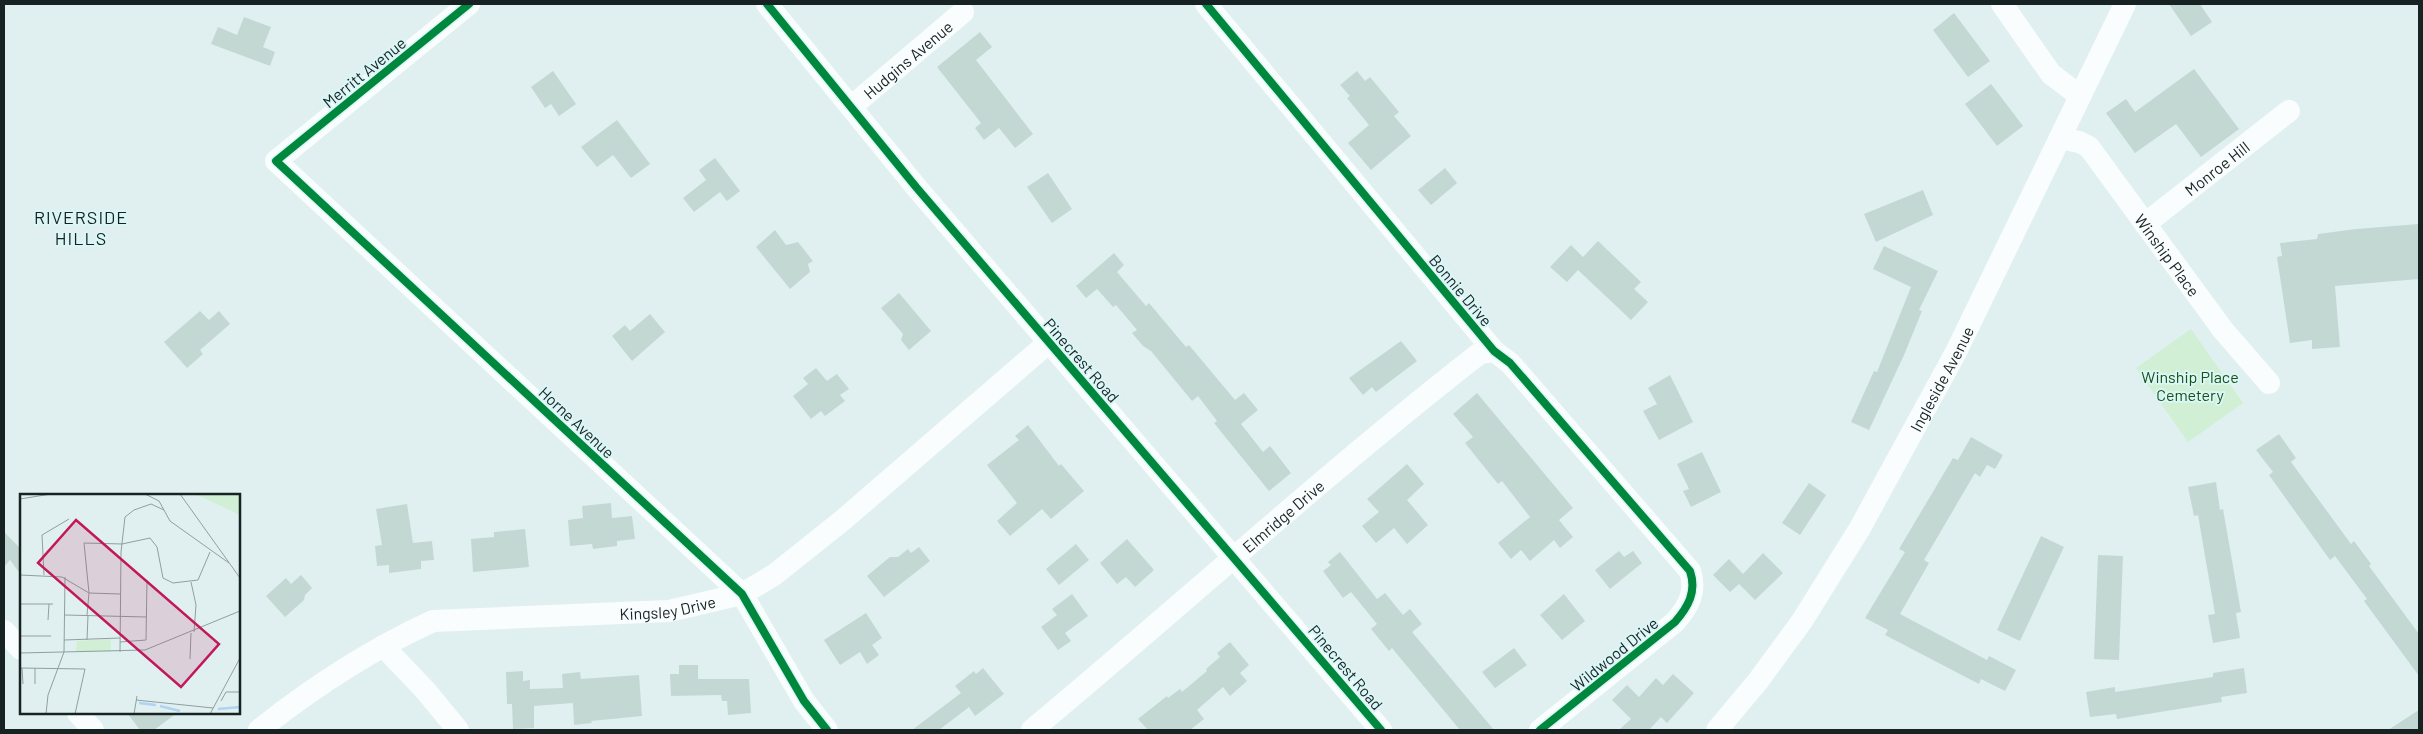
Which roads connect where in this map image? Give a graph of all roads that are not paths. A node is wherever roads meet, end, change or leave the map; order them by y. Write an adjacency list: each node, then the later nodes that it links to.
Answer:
1 (469, 4): 11 (street, Merritt Avenue)
2 (766, 4): 8 (street, Pinecrest Road)
3 (1206, 4): 14 (street, Bonnie Drive)
4 (2002, 4): 7 (street)
5 (2125, 4): 7 (street, Ingleside Avenue)
6 (963, 12): 8 (street, Hudgins Avenue)
7 (2080, 96): 10 (street, Ingleside Avenue)
8 (851, 107): 13 (street, Pinecrest Road)
9 (2289, 111): 12 (street, Monroe Hill)
10 (2060, 138): 12 (street, Winship Place); 30 (street, Ingleside Avenue)
11 (276, 161): 18 (street, Horne Avenue)
12 (2145, 224): 15 (street, Winship Place)
13 (1048, 343): 16 (street, Pinecrest Road); 18 (street, Kingsley Drive)
14 (1494, 351): 16 (street, Elmridge Drive); 17 (street, Bonnie Drive)
15 (2269, 383)
16 (1236, 558): 27 (street, Elmridge Drive); 28 (street, Pinecrest Road)
17 (1693, 590): 29 (street, Wildwood Drive)
18 (742, 594): 20 (street, Kingsley Drive); 26 (street, Horne Avenue)
19 (4, 631): 21 (street)
20 (383, 646): 24 (street, Kingsley Drive); 25 (street)
21 (20, 648)
22 (79, 714): 23 (street)
23 (93, 730)
24 (259, 730)
25 (458, 730)
26 (827, 730)
27 (1032, 730)
28 (1381, 730)
29 (1540, 730)
30 (1717, 730)

